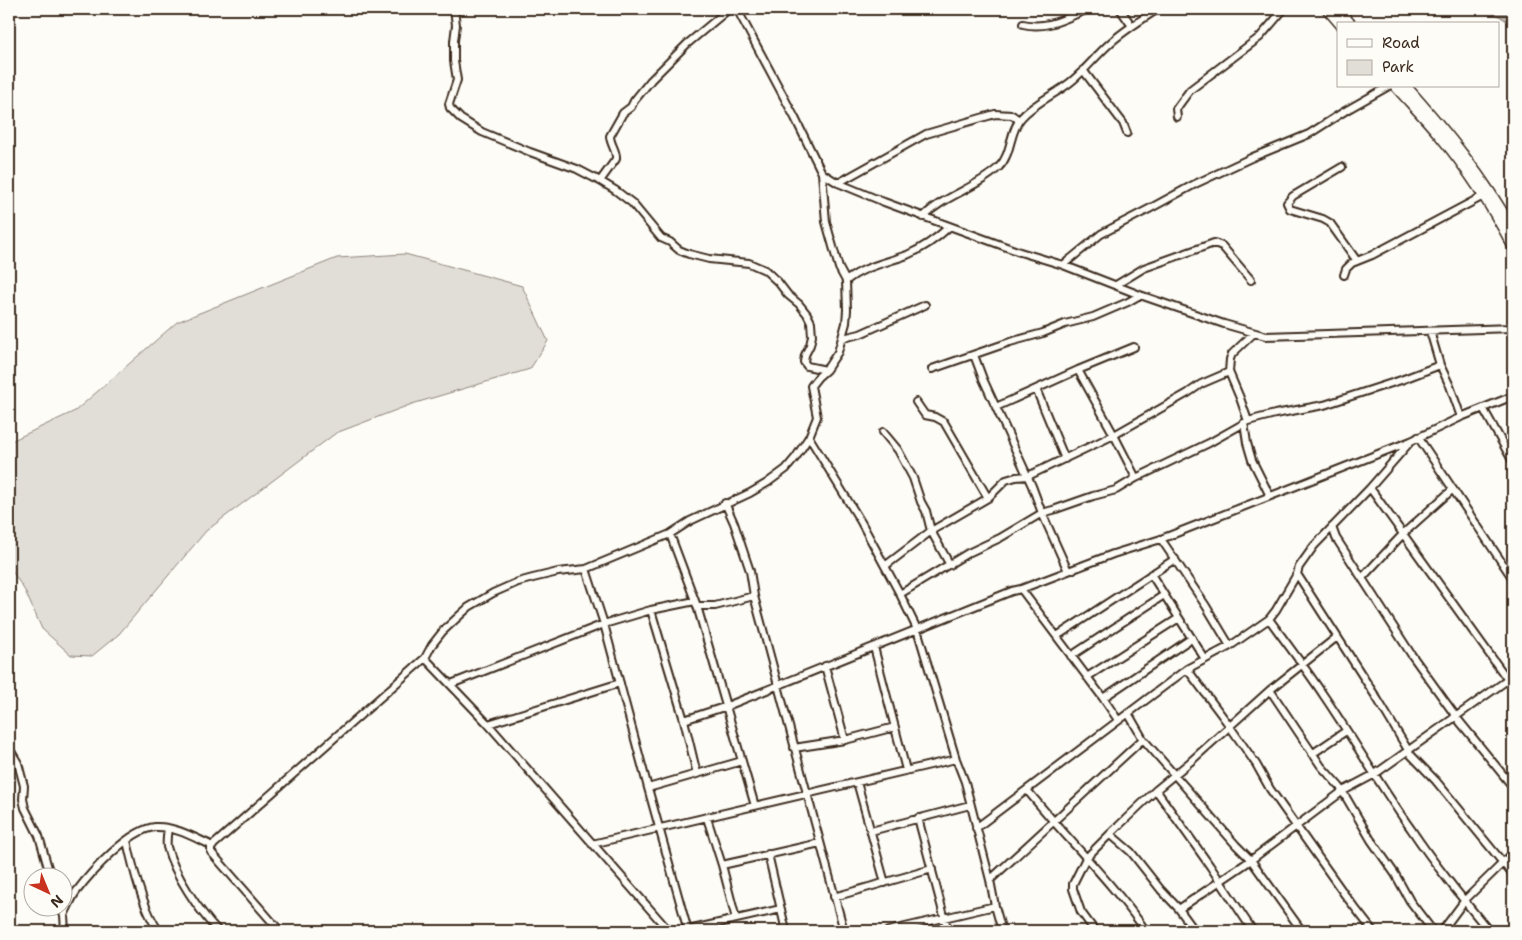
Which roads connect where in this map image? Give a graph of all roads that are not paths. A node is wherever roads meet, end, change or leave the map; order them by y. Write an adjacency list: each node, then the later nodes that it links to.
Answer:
1 (454, 9): 23 (street)
2 (729, 9): 23 (street)
3 (737, 9): 22 (street)
4 (1088, 9): 12 (street)
5 (1120, 9): 13 (street)
6 (1158, 9): 13 (street)
7 (1284, 9): 18 (street)
8 (1327, 9): 10 (main road)
9 (1338, 9): 11 (main road)
10 (1338, 22)
11 (1349, 22)
12 (1023, 24)
13 (1132, 26): 14 (street)
14 (1083, 70): 19 (street); 20 (street)
15 (1385, 88): 31 (street)
16 (1396, 88): 25 (main road)
17 (1408, 88): 25 (main road)
18 (1177, 117)
19 (1019, 120): 24 (street); 26 (street)
20 (1127, 133)
21 (1342, 167): 30 (street)
22 (822, 173): 24 (street); 33 (street)
23 (600, 181): 46 (street)
24 (838, 183): 26 (street)
25 (1487, 194): 28 (main road); 29 (main road); 30 (street)
26 (923, 217): 27 (street)
27 (949, 227): 31 (street); 33 (street)
28 (1513, 230)
29 (1513, 247)
30 (1357, 261): 32 (street)
31 (1063, 264): 35 (street)
32 (1344, 275)
33 (846, 280): 41 (street)
34 (1251, 280): 35 (street)
35 (1116, 285): 36 (street)
36 (1140, 295): 40 (street); 43 (street)
37 (925, 305): 41 (street)
38 (1513, 328): 39 (street)
39 (1430, 331): 40 (street); 44 (street)
40 (1254, 333): 48 (street)
41 (843, 338): 46 (street)
42 (1134, 347): 47 (street)
43 (974, 355): 45 (street); 52 (street)
44 (1440, 365): 54 (street); 55 (street)
45 (932, 369)
46 (826, 370): 59 (street)
47 (1078, 370): 49 (street); 57 (street)
48 (1229, 372): 55 (street); 57 (street)
49 (1036, 389): 52 (street); 61 (street)
50 (1513, 396): 53 (street)
51 (916, 402): 68 (street)
52 (996, 407): 63 (street)
53 (1483, 408): 54 (street); 62 (street)
54 (1461, 417): 58 (street)
55 (1246, 422): 64 (street); 67 (street)
56 (883, 432): 72 (street)
57 (1114, 435): 61 (street); 64 (street)
58 (1418, 437): 60 (street); 66 (street)
59 (809, 438): 69 (street); 78 (street)
60 (1411, 441): 65 (street); 67 (street)
61 (1065, 459): 63 (street)
62 (1513, 462)
63 (1028, 476): 68 (street); 70 (street)
64 (1136, 478): 70 (street)
65 (1370, 488): 71 (street); 73 (street)
66 (1453, 489): 73 (street); 84 (street)
67 (1270, 496): 75 (street)
68 (988, 498): 72 (street)
69 (725, 504): 74 (street); 88 (street)
70 (1042, 513): 77 (street); 80 (street)
71 (1332, 527): 82 (street); 83 (street)
72 (932, 531): 77 (street); 78 (street)
73 (1404, 533): 83 (street); 107 (street)
74 (670, 534): 79 (street); 89 (street)
75 (1161, 539): 76 (street); 80 (street)
76 (1175, 559): 81 (street); 98 (street)
77 (950, 564): 86 (street)
78 (885, 566): 86 (street)
79 (586, 569): 93 (street); 101 (street)
80 (1068, 571): 85 (street)
81 (1151, 574): 87 (street); 95 (street)
82 (1297, 574): 92 (street); 96 (street)
83 (1362, 578): 116 (street)
84 (1513, 579)
85 (1021, 589): 94 (street); 95 (street)
86 (900, 594): 94 (street)
87 (1164, 595): 91 (street); 100 (street)
88 (754, 596): 89 (street); 110 (street)
89 (696, 604): 90 (street); 114 (street)
90 (651, 610): 93 (street); 117 (street)
91 (1179, 618): 97 (street); 106 (street)
92 (1269, 619): 98 (street); 103 (street)
93 (604, 624): 108 (street); 109 (street)
94 (917, 629): 99 (street); 129 (street)
95 (1057, 636): 100 (street)
96 (1337, 637): 103 (street); 127 (street)
97 (1192, 638): 102 (street); 113 (street)
98 (1230, 646): 102 (street)
99 (874, 647): 104 (street); 121 (street)
100 (1072, 656): 106 (street)
101 (425, 658): 109 (street); 156 (street)
102 (1205, 659): 105 (street)
103 (1302, 664): 112 (street); 122 (street)
104 (825, 666): 110 (street); 124 (street)
105 (1187, 669): 115 (street); 120 (street)
106 (1087, 677): 113 (street)
107 (1511, 678): 111 (street); 116 (street)
108 (620, 683): 119 (street); 137 (street)
109 (451, 684): 119 (street)
110 (778, 685): 114 (street); 126 (street)
111 (1513, 687)
112 (1270, 690): 120 (street); 128 (street)
113 (1103, 698): 118 (street)
114 (727, 706): 117 (street); 130 (street)
115 (1128, 713): 118 (street); 123 (street)
116 (1456, 716): 127 (street); 136 (street)
117 (684, 720): 132 (street)
118 (1118, 720): 138 (street)
119 (488, 724): 155 (street)
120 (1229, 726): 134 (street); 147 (street)
121 (895, 727): 124 (street); 131 (street)
122 (1346, 731): 128 (street); 133 (street)
123 (1143, 739): 134 (street); 146 (street)
124 (845, 740): 126 (street)
125 (9, 748): 163 (street)
126 (794, 748): 141 (street)
127 (1408, 750): 133 (street); 161 (street)
128 (1312, 754): 140 (street)
129 (956, 759): 131 (street); 142 (street)
130 (742, 761): 132 (street); 143 (street)
131 (906, 770): 135 (street)
132 (697, 774): 137 (street)
133 (1375, 774): 140 (street); 171 (street)
134 (1175, 775): 139 (street); 160 (street)
135 (857, 782): 141 (street); 151 (street)
136 (1513, 786)
137 (648, 788): 150 (street)
138 (1027, 790): 146 (street); 149 (street)
139 (1156, 790): 152 (street); 167 (street)
140 (1342, 791): 147 (street); 196 (street)
141 (807, 794): 143 (street); 154 (street)
142 (970, 805): 145 (street); 149 (street)
143 (755, 806): 144 (street)
144 (706, 818): 150 (street); 162 (street)
145 (918, 818): 151 (street); 164 (street)
146 (1053, 822): 159 (street); 166 (street)
147 (1297, 826): 160 (street); 195 (street)
148 (168, 828): 153 (street); 156 (street); 181 (street)
149 (976, 828): 166 (street)
150 (659, 829): 155 (street); 184 (street)
151 (872, 830): 168 (street)
152 (1110, 834): 159 (street); 174 (street)
153 (127, 841): 170 (street); 180 (street)
154 (820, 842): 158 (street); 169 (street)
155 (592, 844): 183 (street)
156 (213, 846): 182 (street)
157 (1513, 853): 161 (street)
158 (768, 854): 162 (street); 173 (street)
159 (1086, 858): 190 (street); 191 (street)
160 (1251, 860): 167 (street); 194 (street)
161 (1504, 863): 165 (street); 171 (street)
162 (722, 864): 177 (street)
163 (48, 868)
164 (932, 870): 168 (street); 175 (street)
165 (1513, 875)
166 (990, 880): 172 (street)
167 (1220, 882): 174 (street); 193 (street)
168 (884, 883): 169 (street)
169 (834, 897): 186 (street)
170 (72, 899)
171 (1464, 900): 197 (street); 198 (street)
172 (995, 906): 175 (street); 189 (street)
173 (781, 909): 177 (street); 185 (street)
174 (1179, 909): 192 (street)
175 (945, 917): 187 (street); 188 (street)
176 (64, 918): 179 (street)
177 (736, 920): 184 (street)
178 (1513, 927): 199 (street)
179 (65, 931)
180 (160, 931)
181 (218, 931)
182 (280, 931)
183 (668, 931)
184 (688, 931)
185 (786, 931)
186 (844, 931)
187 (888, 931)
188 (948, 931)
189 (1002, 931)
190 (1095, 931)
191 (1146, 931)
192 (1195, 931)
193 (1253, 931)
194 (1302, 931)
195 (1372, 931)
196 (1433, 931)
197 (1442, 931)
198 (1489, 931)
199 (1509, 931)

